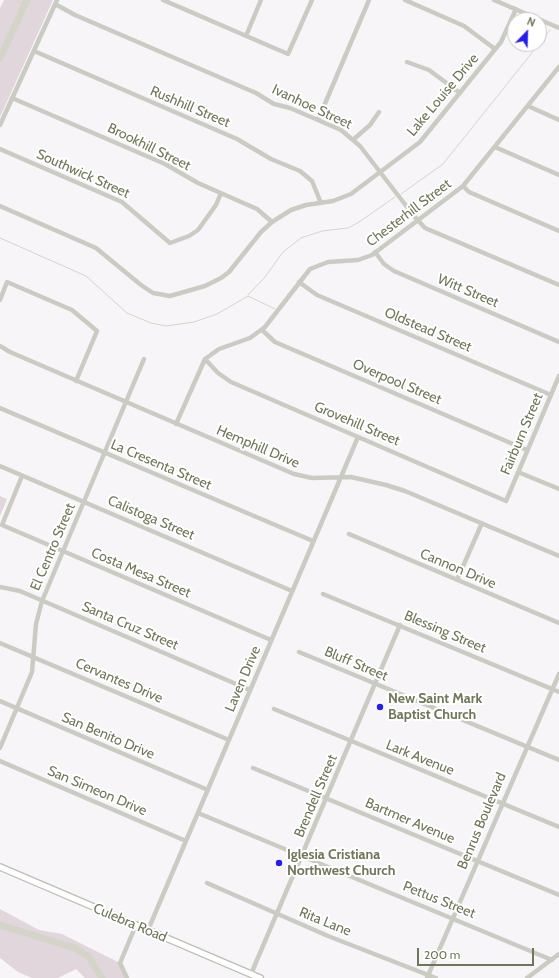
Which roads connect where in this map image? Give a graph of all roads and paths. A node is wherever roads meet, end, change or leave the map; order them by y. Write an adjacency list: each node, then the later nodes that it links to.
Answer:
1 (163, 0): 10 (street)
2 (261, 0): 10 (street)
3 (312, 0): 10 (street)
4 (369, 0): 19 (street)
5 (405, 0): 11 (street)
6 (494, 0): 8 (street)
7 (56, 2): 12 (street); 19 (street, Ivanhoe Street)
8 (516, 9): 9 (street); 11 (street, Lake Louise Drive)
9 (559, 28)
10 (246, 36)
11 (495, 49): 15 (street, Lake Louise Drive)
12 (34, 51): 16 (street); 29 (street, Rushhill Street)
13 (407, 62): 15 (street)
14 (559, 67): 17 (street, Chesterhill Street)
15 (460, 93): 25 (street, Lake Louise Drive)
16 (12, 98): 21 (street); 28 (street, Brookhill Street)
17 (528, 106): 20 (street); 23 (street, Chesterhill Street)
18 (379, 112): 22 (street)
19 (318, 120): 22 (street, Ivanhoe Street)
20 (559, 120)
21 (0, 125)
22 (354, 139): 25 (street, Ivanhoe Street)
23 (495, 147): 26 (street); 27 (street, Chesterhill Street)
24 (0, 149): 28 (street, Southwick Street)
25 (381, 172): 29 (street, Lake Louise Drive); 31 (street, Ivanhoe Street)
26 (559, 175)
27 (463, 186): 31 (street, Chesterhill Street); 33 (street)
28 (221, 193): 32 (street, Brookhill Street)
29 (321, 203): 32 (street, Lake Louise Drive)
30 (0, 206): 32 (street, Lake Louise Drive)
31 (417, 220): 34 (street, Chesterhill Street); 36 (street, Ivanhoe Street)
32 (272, 222)
33 (559, 231)
34 (375, 252): 35 (street, Chesterhill Street); 39 (street, Witt Street)
35 (299, 282): 38 (street, Chesterhill Street); 45 (street, Oldstead Street)
36 (559, 285)
37 (0, 300): 44 (street)
38 (262, 330): 42 (street, Chesterhill Street); 50 (street, Overpool Street)
39 (559, 342)
40 (0, 346): 44 (street, Hemphill Drive)
41 (144, 359): 46 (street, El Centro Street)
42 (205, 359): 48 (street); 49 (street, Grovehill Street)
43 (559, 376): 45 (street, Fairburn Street)
44 (76, 381): 46 (street, Hemphill Drive)
45 (551, 395): 50 (street, Fairburn Street)
46 (126, 402): 48 (street, Hemphill Drive); 51 (street, El Centro Street)
47 (0, 408): 51 (street, La Cresenta Street)
48 (176, 424): 55 (street, Hemphill Drive)
49 (358, 437): 55 (street, Laven Drive); 57 (street, Grovehill Street)
50 (527, 450): 53 (street, Fairburn Street)
51 (105, 453): 58 (street, El Centro Street); 61 (street, La Cresenta Street)
52 (0, 466): 54 (street, Calistoga Street)
53 (518, 472): 56 (street); 57 (street, Fairburn Street)
54 (22, 476): 58 (street, Calistoga Street); 62 (street, Costa Mesa Street)
55 (341, 476): 59 (street, Hemphill Drive); 61 (street, Laven Drive)
56 (559, 489)
57 (506, 501)
58 (84, 502): 62 (street, El Centro Street); 66 (street, Calistoga Street)
59 (482, 524): 63 (street, Hemphill Drive); 64 (street)
60 (349, 534): 64 (street, Cannon Drive)
61 (314, 542): 66 (street, Laven Drive)
62 (63, 551): 68 (street, El Centro Street); 71 (street, Costa Mesa Street)
63 (559, 556)
64 (457, 580): 69 (street, Cannon Drive)
65 (0, 587): 68 (street, Santa Cruz Street)
66 (292, 591): 71 (street, Laven Drive)
67 (323, 594): 70 (street, Blessing Street)
68 (42, 601): 74 (street, El Centro Street); 78 (street, Santa Cruz Street)
69 (559, 623)
70 (400, 625): 76 (street, Brendell Street); 77 (street, Blessing Street)
71 (272, 640): 78 (street, Laven Drive)
72 (0, 643): 74 (street, Cervantes Drive)
73 (299, 652): 76 (street, Bluff Street)
74 (34, 657): 81 (street, El Centro Street); 83 (street, Cervantes Drive)
75 (559, 674): 77 (street, Benrus Boulevard)
76 (375, 684): 84 (street, Brendell Street); 85 (street, Bluff Street)
77 (553, 689): 79 (street, Blessing Street); 85 (street, Benrus Boulevard)
78 (250, 690): 83 (street, Laven Drive)
79 (559, 692)
80 (0, 702): 81 (street, San Benito Drive)
81 (17, 709): 86 (street, El Centro Street); 90 (street, San Benito Drive)
82 (274, 709): 84 (street, Lark Avenue)
83 (229, 740): 90 (street, Laven Drive)
84 (351, 741): 91 (street, Brendell Street); 92 (street, Lark Avenue)
85 (527, 746): 87 (street, Bluff Street); 92 (street, Benrus Boulevard)
86 (0, 748)
87 (559, 760)
88 (0, 761): 95 (street, San Simeon Drive)
89 (253, 768): 91 (street, Bartmer Avenue)
90 (208, 790): 93 (street, Laven Drive)
91 (327, 798): 96 (street, Brendell Street); 97 (street, Bartmer Avenue)
92 (502, 803): 94 (street, Lark Avenue); 97 (street, Benrus Boulevard)
93 (198, 813): 95 (street, Laven Drive); 96 (street, Pettus Street)
94 (559, 827)
95 (186, 841): 104 (street, Laven Drive)
96 (302, 856): 101 (street, Brendell Street); 102 (street, Pettus Street)
97 (477, 860): 100 (street, Bartmer Avenue); 102 (street, Benrus Boulevard)
98 (0, 867): 103 (main road, Culebra Road)
99 (206, 883): 101 (street, Rita Lane)
100 (559, 895)
101 (277, 914): 107 (street, Brendell Street); 108 (street, Rita Lane)
102 (453, 918): 106 (street, Pettus Street); 108 (street, Benrus Boulevard)
103 (136, 925): 104 (main road, Culebra Road); 109 (street)
104 (148, 930): 107 (main road, Culebra Road)
105 (559, 954): 106 (street)
106 (552, 960): 112 (street)
107 (251, 974): 110 (main road, Culebra Road)
108 (428, 976): 111 (street, Rita Lane)
109 (127, 978)
110 (260, 978)
111 (436, 978)
112 (527, 978)

